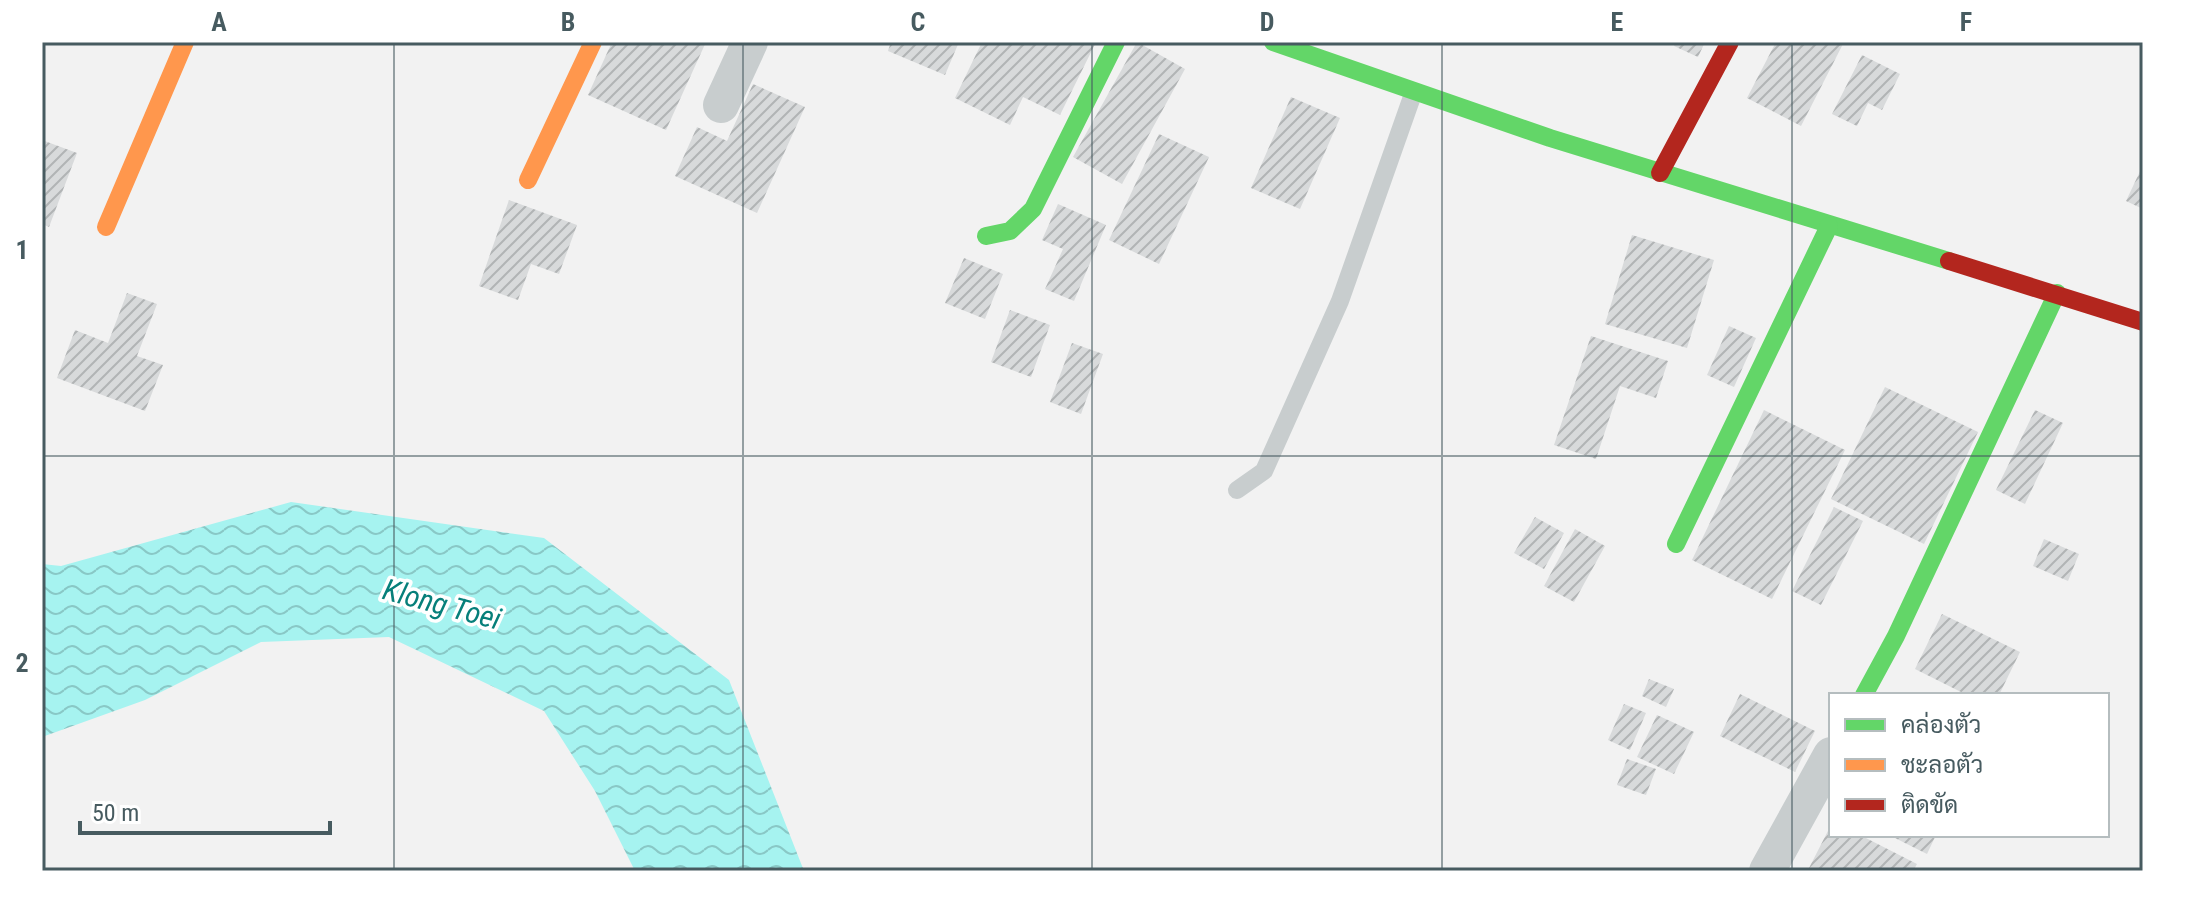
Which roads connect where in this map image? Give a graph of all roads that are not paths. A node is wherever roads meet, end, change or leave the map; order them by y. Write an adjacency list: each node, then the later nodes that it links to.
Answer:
1 (185, 42): 12 (street)
2 (593, 42): 10 (street)
3 (750, 42): 8 (street)
4 (1116, 42): 13 (street)
5 (1273, 42): 7 (street)
6 (1730, 42): 9 (street)
7 (1413, 94): 9 (street); 16 (lane)
8 (721, 105)
9 (1660, 173): 11 (street)
10 (528, 180)
11 (1829, 226): 14 (street); 17 (street)
12 (106, 227)
13 (986, 236)
14 (2057, 293): 15 (street); 18 (street)
15 (2143, 322)
16 (1237, 490)
17 (1676, 544)
18 (1865, 693)
19 (1829, 759): 20 (street)
20 (1767, 871)

